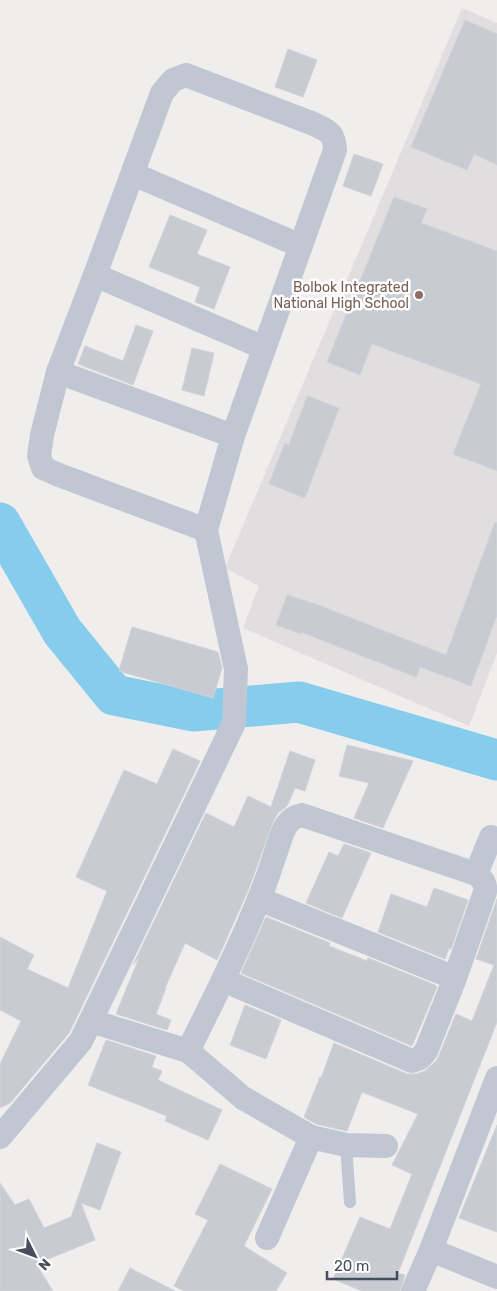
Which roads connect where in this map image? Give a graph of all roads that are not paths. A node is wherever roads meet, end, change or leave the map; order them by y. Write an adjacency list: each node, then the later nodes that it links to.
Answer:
1 (133, 174): 2 (street); 2 (street); 3 (street)
2 (301, 246): 4 (street)
3 (96, 275): 4 (street); 5 (street)
4 (264, 348): 6 (street)
5 (58, 372): 6 (street); 7 (street)
6 (233, 436): 7 (street)
7 (206, 530): 13 (street)
8 (491, 837): 9 (street)
9 (476, 874): 10 (street); 11 (street)
10 (259, 899): 11 (street); 12 (street)
11 (455, 978): 12 (street)
12 (223, 980): 14 (street)
13 (91, 1021): 14 (street); 16 (street)
14 (188, 1051): 17 (street)
15 (497, 1078): 22 (street)
16 (0, 1137)
17 (311, 1137): 18 (street); 21 (street)
18 (346, 1145): 19 (street); 20 (lane)
19 (386, 1146)
20 (350, 1202)
21 (267, 1238)
22 (431, 1250): 23 (street); 24 (street)
23 (493, 1276)
24 (413, 1291)

